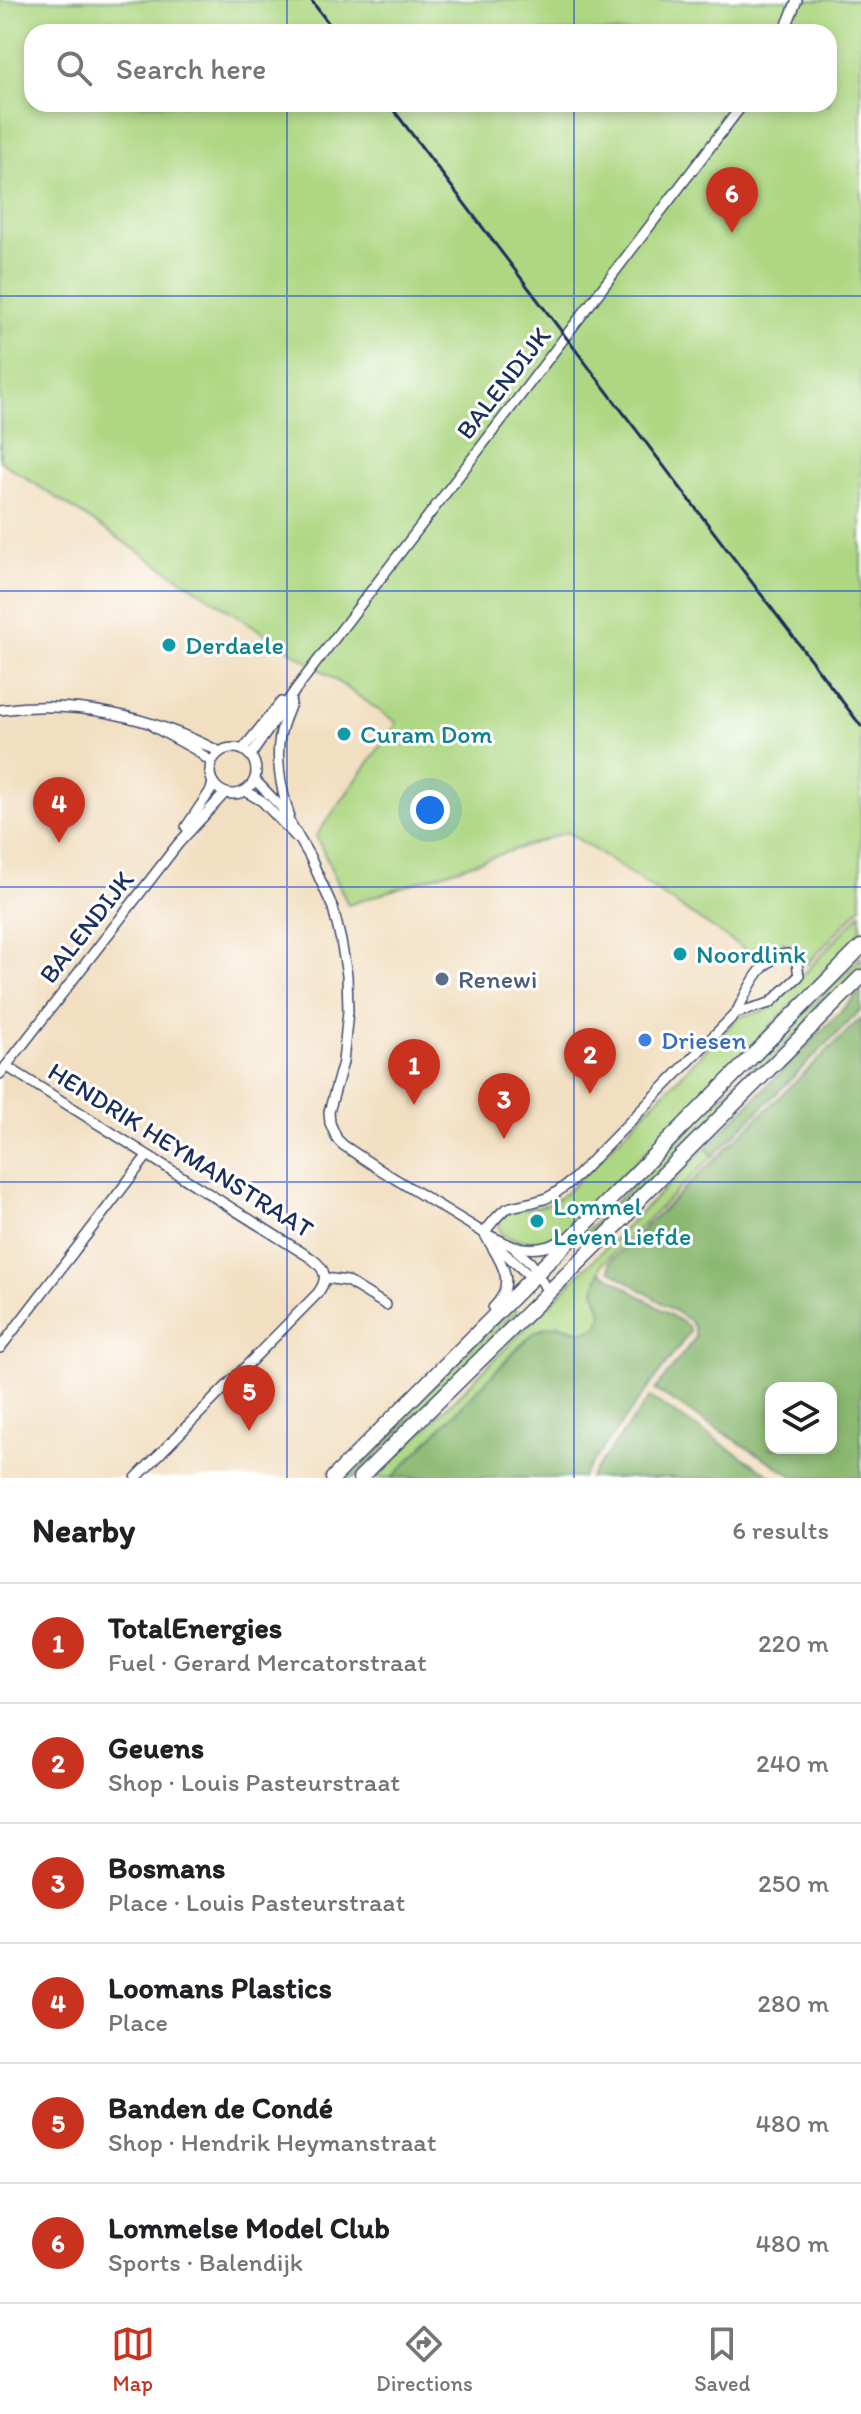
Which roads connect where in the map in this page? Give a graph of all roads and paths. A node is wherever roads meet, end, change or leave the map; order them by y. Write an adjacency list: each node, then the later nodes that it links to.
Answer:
1 (797, 0): 2 (street)
2 (787, 24)
3 (737, 112): 4 (street, BALENDIJK)
4 (296, 689): 8 (street); 14 (street)
5 (0, 710): 6 (street)
6 (148, 724): 7 (street); 9 (street)
7 (220, 752): 8 (street); 9 (street)
8 (247, 752): 10 (street)
9 (211, 762): 11 (street)
10 (255, 780): 12 (street); 14 (street)
11 (213, 782): 13 (street); 16 (street, BALENDIJK)
12 (245, 791): 13 (street); 15 (street)
13 (225, 793): 16 (street, BALENDIJK)
14 (291, 823): 15 (street)
15 (299, 840): 24 (street)
16 (178, 844): 20 (street, BALENDIJK)
17 (861, 947): 23 (highway)
18 (861, 977): 22 (highway)
19 (736, 1013): 19 (street); 24 (street)
20 (3, 1070): 21 (street, HENDRIK HEYMANSTRAAT)
21 (147, 1156): 26 (street, HENDRIK HEYMANSTRAAT); 30 (street)
22 (640, 1198): 27 (highway); 31 (highway)
23 (588, 1223): 25 (street); 27 (highway)
24 (484, 1233): 25 (street); 27 (street); 29 (street)
25 (512, 1246): 27 (street)
26 (325, 1278): 28 (street, HENDRIK HEYMANSTRAAT); 32 (street)
27 (539, 1280): 29 (highway); 31 (highway)
28 (386, 1305)
29 (471, 1340): 33 (highway)
30 (0, 1348)
31 (435, 1403): 34 (highway)
32 (136, 1478)
33 (333, 1478)
34 (360, 1478)

